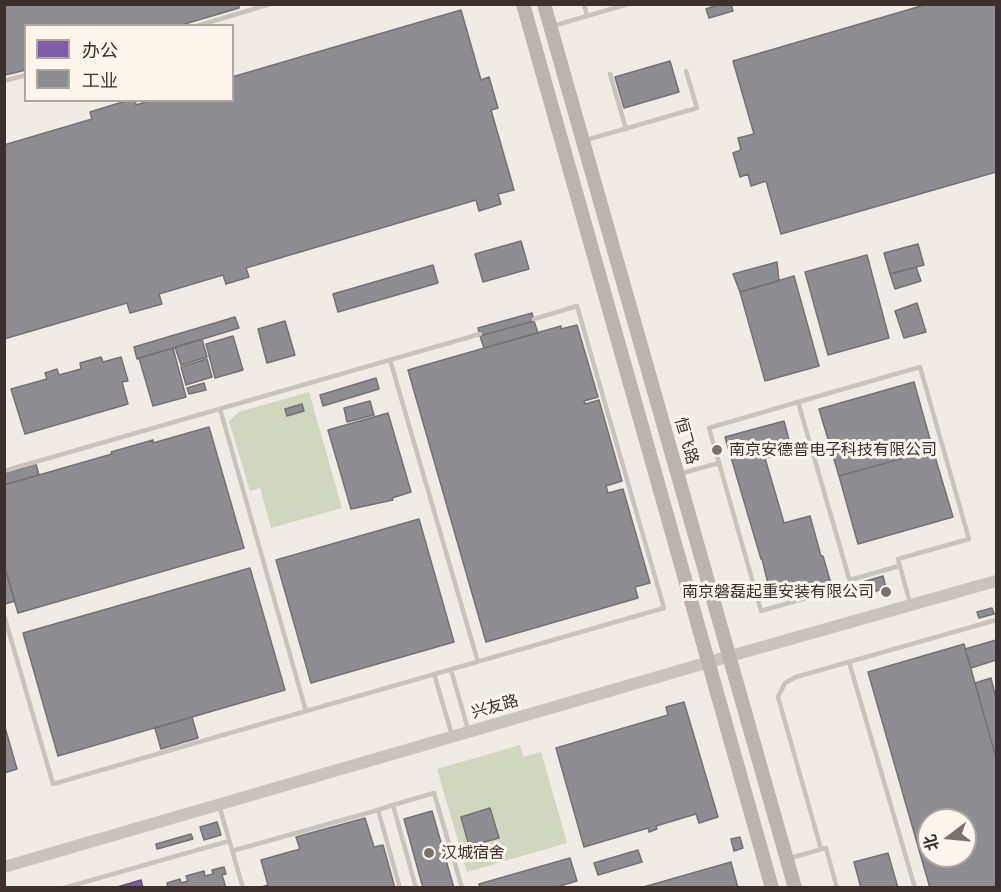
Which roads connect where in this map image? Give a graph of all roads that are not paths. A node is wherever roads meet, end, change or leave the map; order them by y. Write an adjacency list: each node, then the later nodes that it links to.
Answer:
1 (270, 4): 7 (lane)
2 (523, 4): 31 (main road)
3 (544, 4): 8 (main road, 恒飞路)
4 (584, 4): 6 (lane)
5 (628, 4): 6 (lane)
6 (587, 16): 8 (lane)
7 (204, 24)
8 (550, 27): 14 (main road, 恒飞路)
9 (686, 71): 13 (lane)
10 (610, 74): 13 (lane)
11 (24, 76): 12 (lane)
12 (4, 81)
13 (626, 129): 14 (lane)
14 (584, 141): 22 (main road, 恒飞路)
15 (534, 319): 30 (lane)
16 (480, 334): 17 (lane)
17 (390, 360): 19 (lane); 30 (lane)
18 (798, 402): 20 (lane); 23 (lane); 24 (lane)
19 (220, 409): 21 (lane); 35 (lane)
20 (718, 463): 22 (lane); 24 (lane)
21 (4, 471)
22 (679, 474): 29 (main road, 恒飞路)
23 (899, 566): 24 (lane); 26 (lane)
24 (850, 580)
25 (996, 581): 26 (street, 兴友路)
26 (911, 605): 29 (street, 兴友路)
27 (4, 615): 35 (lane)
28 (996, 620): 32 (lane)
29 (731, 656): 31 (street, 兴友路); 44 (main road, 恒飞路)
30 (478, 662): 33 (lane)
31 (709, 662): 36 (street, 兴友路); 51 (main road)
32 (849, 662): 42 (lane); 54 (lane)
33 (451, 670): 34 (lane); 36 (lane)
34 (434, 674): 35 (lane); 37 (lane)
35 (306, 711)
36 (469, 732): 37 (street, 兴友路)
37 (452, 737): 38 (street, 兴友路)
38 (219, 805): 41 (lane); 45 (street, 兴友路)
39 (393, 805): 40 (lane); 49 (lane); 50 (lane)
40 (378, 810): 43 (lane); 48 (lane)
41 (230, 841): 43 (lane); 46 (lane)
42 (821, 849): 44 (lane); 53 (lane)
43 (232, 851): 47 (lane)
44 (787, 859): 52 (main road, 恒飞路)
45 (4, 867)
46 (64, 888)
47 (243, 888)
48 (400, 888)
49 (416, 888)
50 (462, 888)
51 (772, 888)
52 (795, 888)
53 (837, 888)
54 (915, 888)

